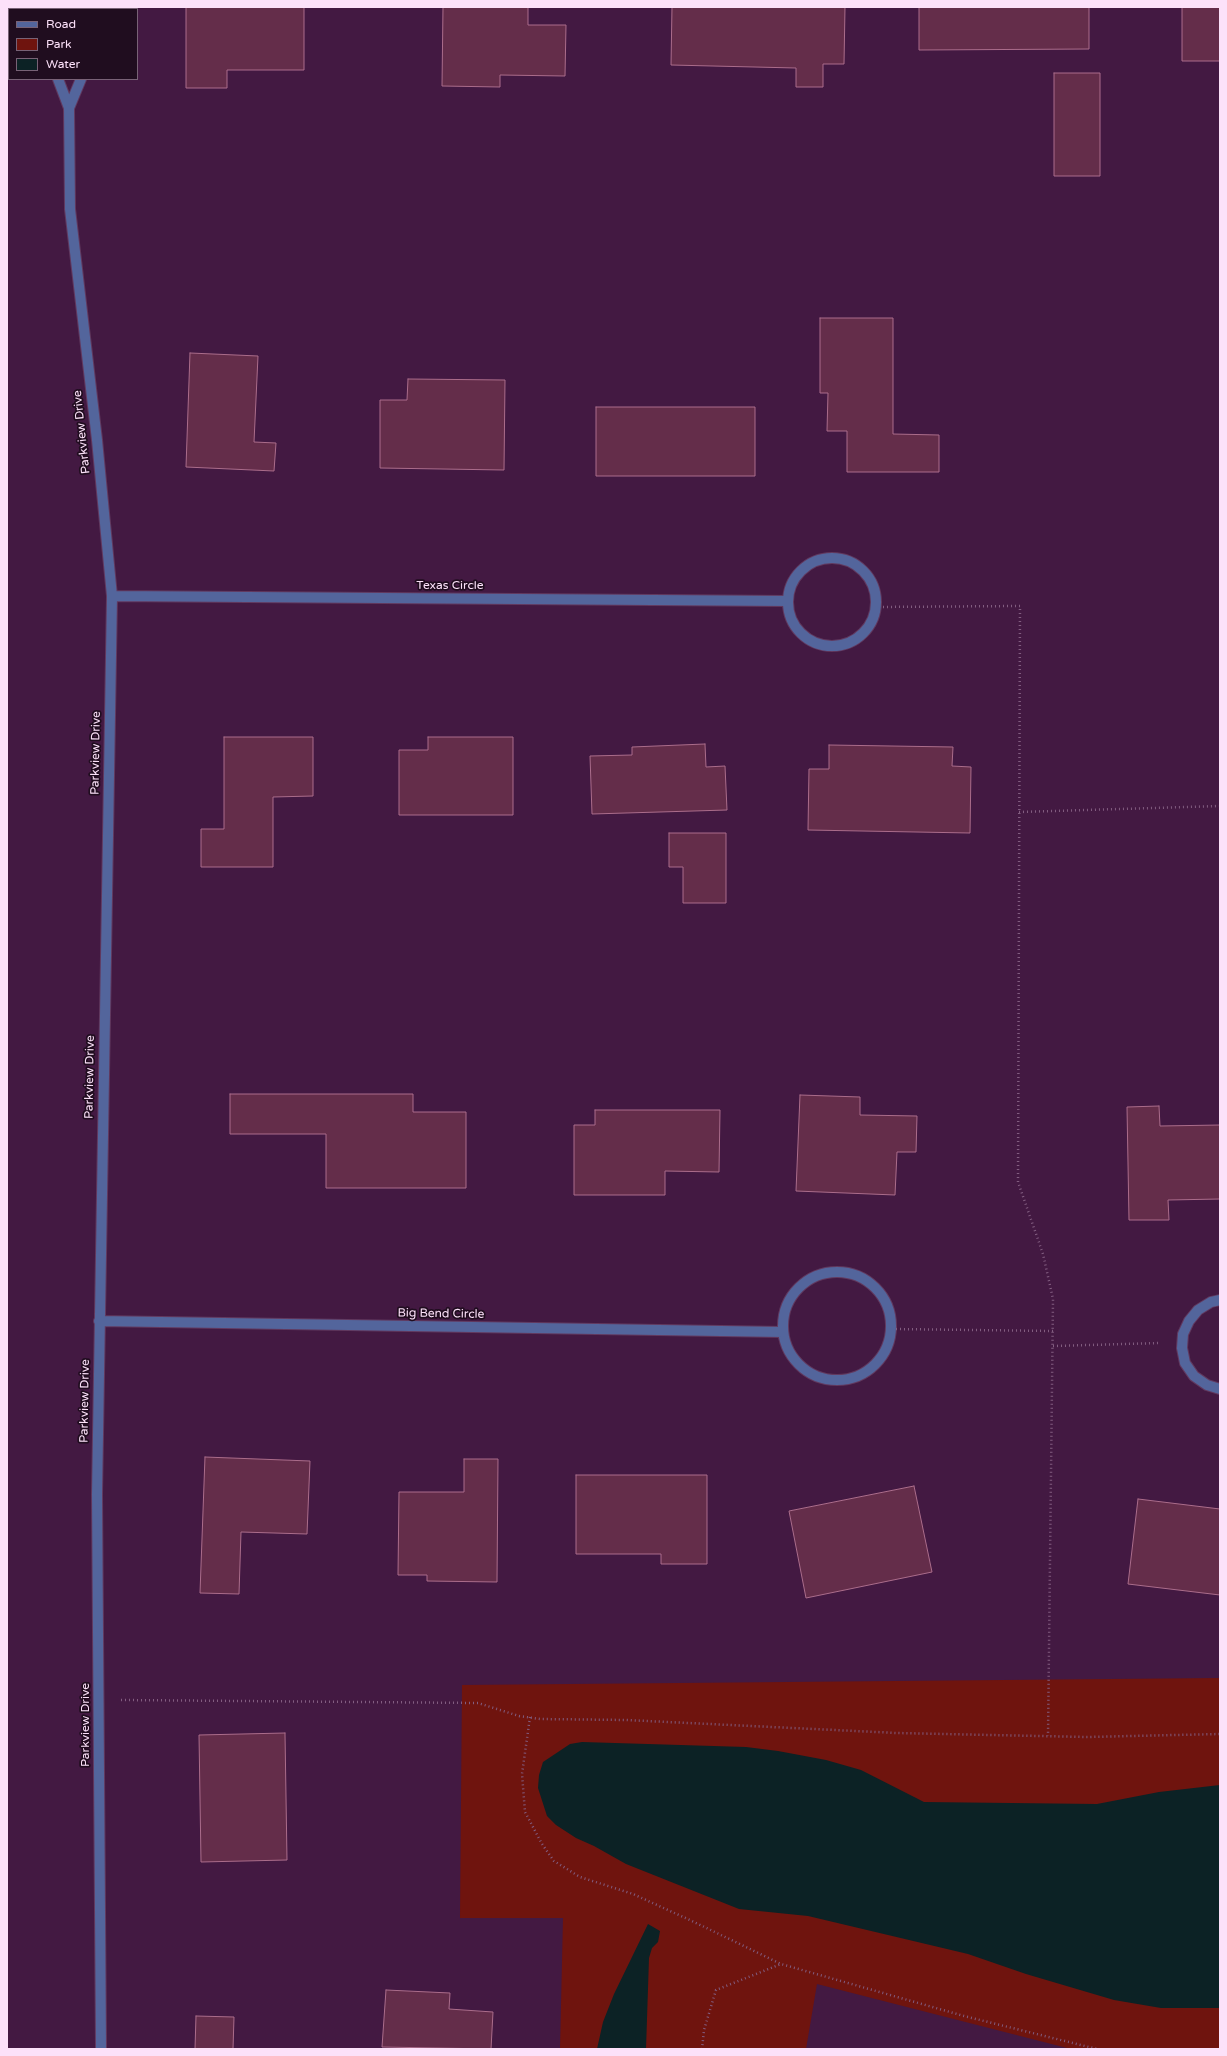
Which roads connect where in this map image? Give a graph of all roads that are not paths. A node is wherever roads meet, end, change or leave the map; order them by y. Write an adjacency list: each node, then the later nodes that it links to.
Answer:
1 (58, 80): 3 (street, Parkview Drive)
2 (81, 80): 3 (street, Parkview Drive)
3 (68, 108): 4 (street, Parkview Drive)
4 (112, 596): 5 (street, Texas Circle); 7 (street, Parkview Drive)
5 (788, 601): 5 (street)
6 (1220, 1300): 9 (street)
7 (99, 1321): 8 (street, Big Bend Circle); 10 (street, Parkview Drive)
8 (783, 1332): 8 (street)
9 (1220, 1389)
10 (101, 2049)

